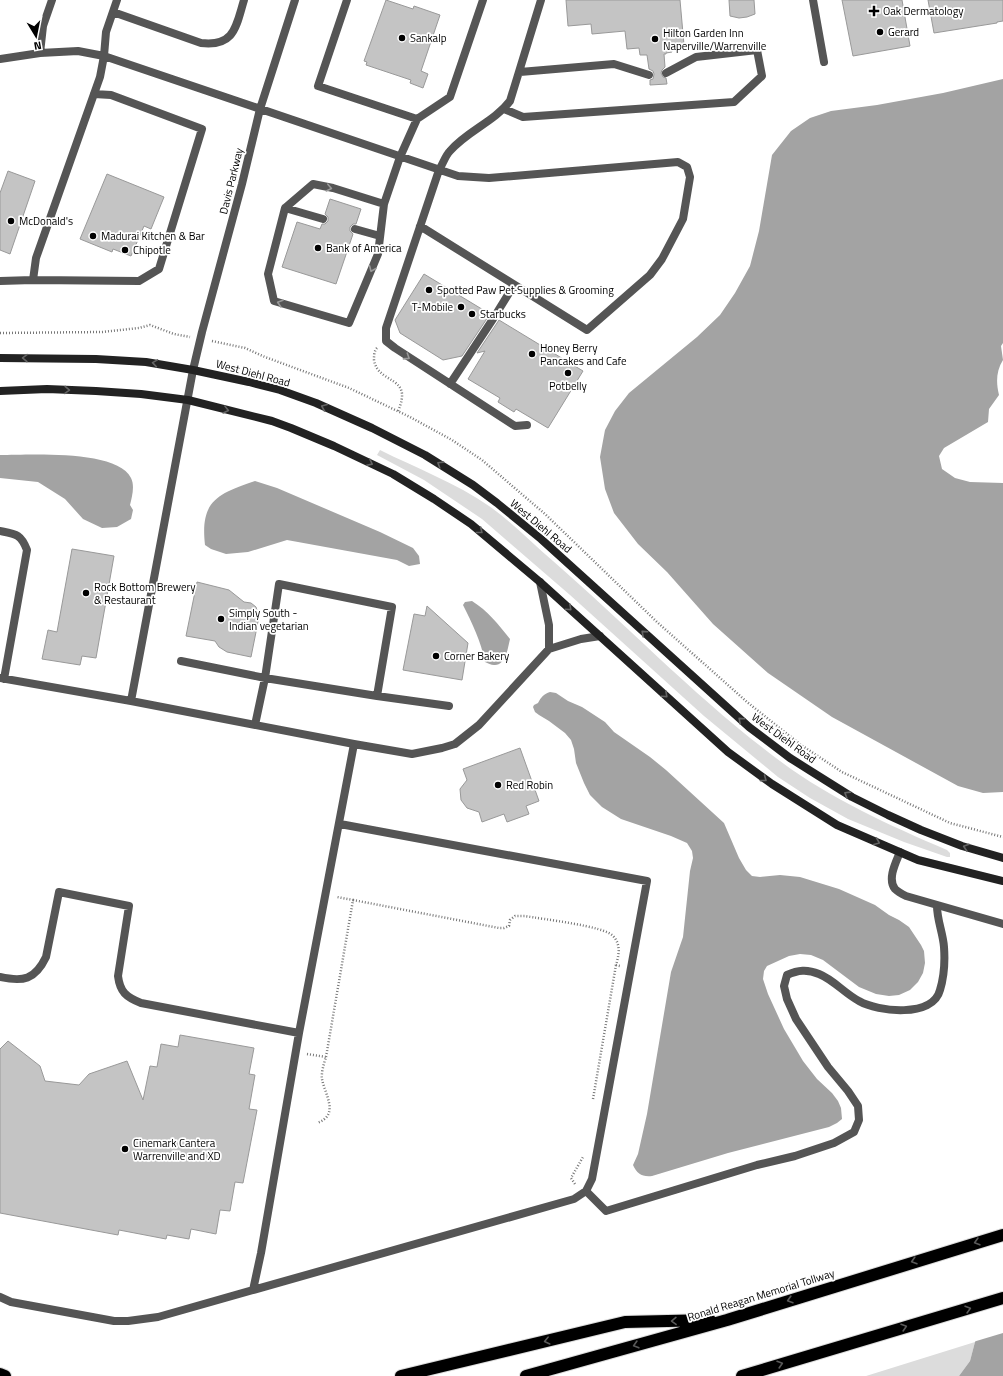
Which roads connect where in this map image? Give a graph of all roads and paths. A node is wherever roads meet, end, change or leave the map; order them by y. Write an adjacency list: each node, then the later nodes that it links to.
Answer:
1 (52, 0): 10 (street)
2 (116, 0): 9 (street)
3 (244, 0): 9 (street)
4 (295, 0): 18 (street, Davis Parkway)
5 (347, 0): 20 (street)
6 (483, 0): 20 (street)
7 (541, 0): 14 (street)
8 (813, 0): 13 (street)
9 (113, 12): 11 (street)
10 (40, 54): 11 (street); 12 (street)
11 (104, 56): 17 (street); 18 (street)
12 (0, 59)
13 (824, 62)
14 (520, 72): 16 (street); 19 (street)
15 (666, 73): 19 (street)
16 (649, 74)
17 (94, 94): 29 (street); 29 (street)
18 (260, 109): 21 (street); 37 (street, Davis Parkway)
19 (504, 109): 22 (street)
20 (416, 119): 21 (street)
21 (400, 157): 22 (street); 23 (street)
22 (440, 170): 26 (street); 31 (street)
23 (384, 204): 24 (street, one-way to 23); 28 (street)
24 (285, 208): 25 (street); 28 (street, one-way to 24)
25 (324, 219)
26 (420, 226): 31 (street); 38 (street, one-way to 38)
27 (354, 229): 28 (street)
28 (380, 236)
29 (33, 280): 30 (street)
30 (0, 281)
31 (514, 285): 38 (street)
32 (0, 333): 33 (path)
33 (174, 334)
34 (238, 346): 41 (path)
35 (377, 346): 41 (path)
36 (0, 358): 37 (street, West Diehl Road, one-way to 36)
37 (193, 370): 40 (street, Davis Parkway); 58 (street, West Diehl Road, one-way to 37)
38 (450, 384): 42 (street)
39 (0, 391): 40 (street, one-way to 40)
40 (188, 400): 44 (street, one-way to 44); 51 (street, Davis Parkway)
41 (398, 412): 56 (path)
42 (527, 425)
43 (0, 531): 49 (street)
44 (540, 582): 45 (street, one-way to 45); 46 (street)
45 (600, 636): 46 (street); 57 (street, one-way to 57)
46 (549, 649): 54 (street)
47 (181, 661): 48 (street)
48 (265, 678): 50 (street); 50 (street); 53 (street)
49 (2, 679): 51 (street)
50 (377, 696): 52 (street)
51 (131, 701): 53 (street)
52 (449, 706)
53 (255, 725): 54 (street)
54 (354, 744): 55 (street)
55 (340, 824): 60 (street); 65 (street)
56 (1003, 837)
57 (900, 852): 59 (street); 62 (street)
58 (1003, 858)
59 (1003, 881)
60 (326, 895): 61 (path); 67 (street)
61 (353, 900): 64 (path); 69 (path)
62 (937, 906): 63 (street); 73 (street)
63 (1003, 924)
64 (616, 965): 65 (path); 70 (path)
65 (631, 968): 73 (street)
66 (0, 977): 67 (street)
67 (299, 1033): 68 (street)
68 (296, 1052): 69 (path); 75 (street)
69 (326, 1057): 71 (path)
70 (592, 1104)
71 (317, 1124)
72 (584, 1151): 73 (path)
73 (583, 1193): 75 (street)
74 (1003, 1235): 78 (highway, Ronald Reagan Memorial Tollway, one-way to 78)
75 (253, 1290): 76 (street)
76 (0, 1297)
77 (1003, 1298): 83 (highway, one-way to 77)
78 (727, 1320): 81 (highway, one-way to 81); 82 (highway, Ronald Reagan Memorial Tollway, one-way to 82)
79 (0, 1374): 80 (highway)
80 (5, 1376)
81 (401, 1376)
82 (526, 1376)
83 (742, 1376)

